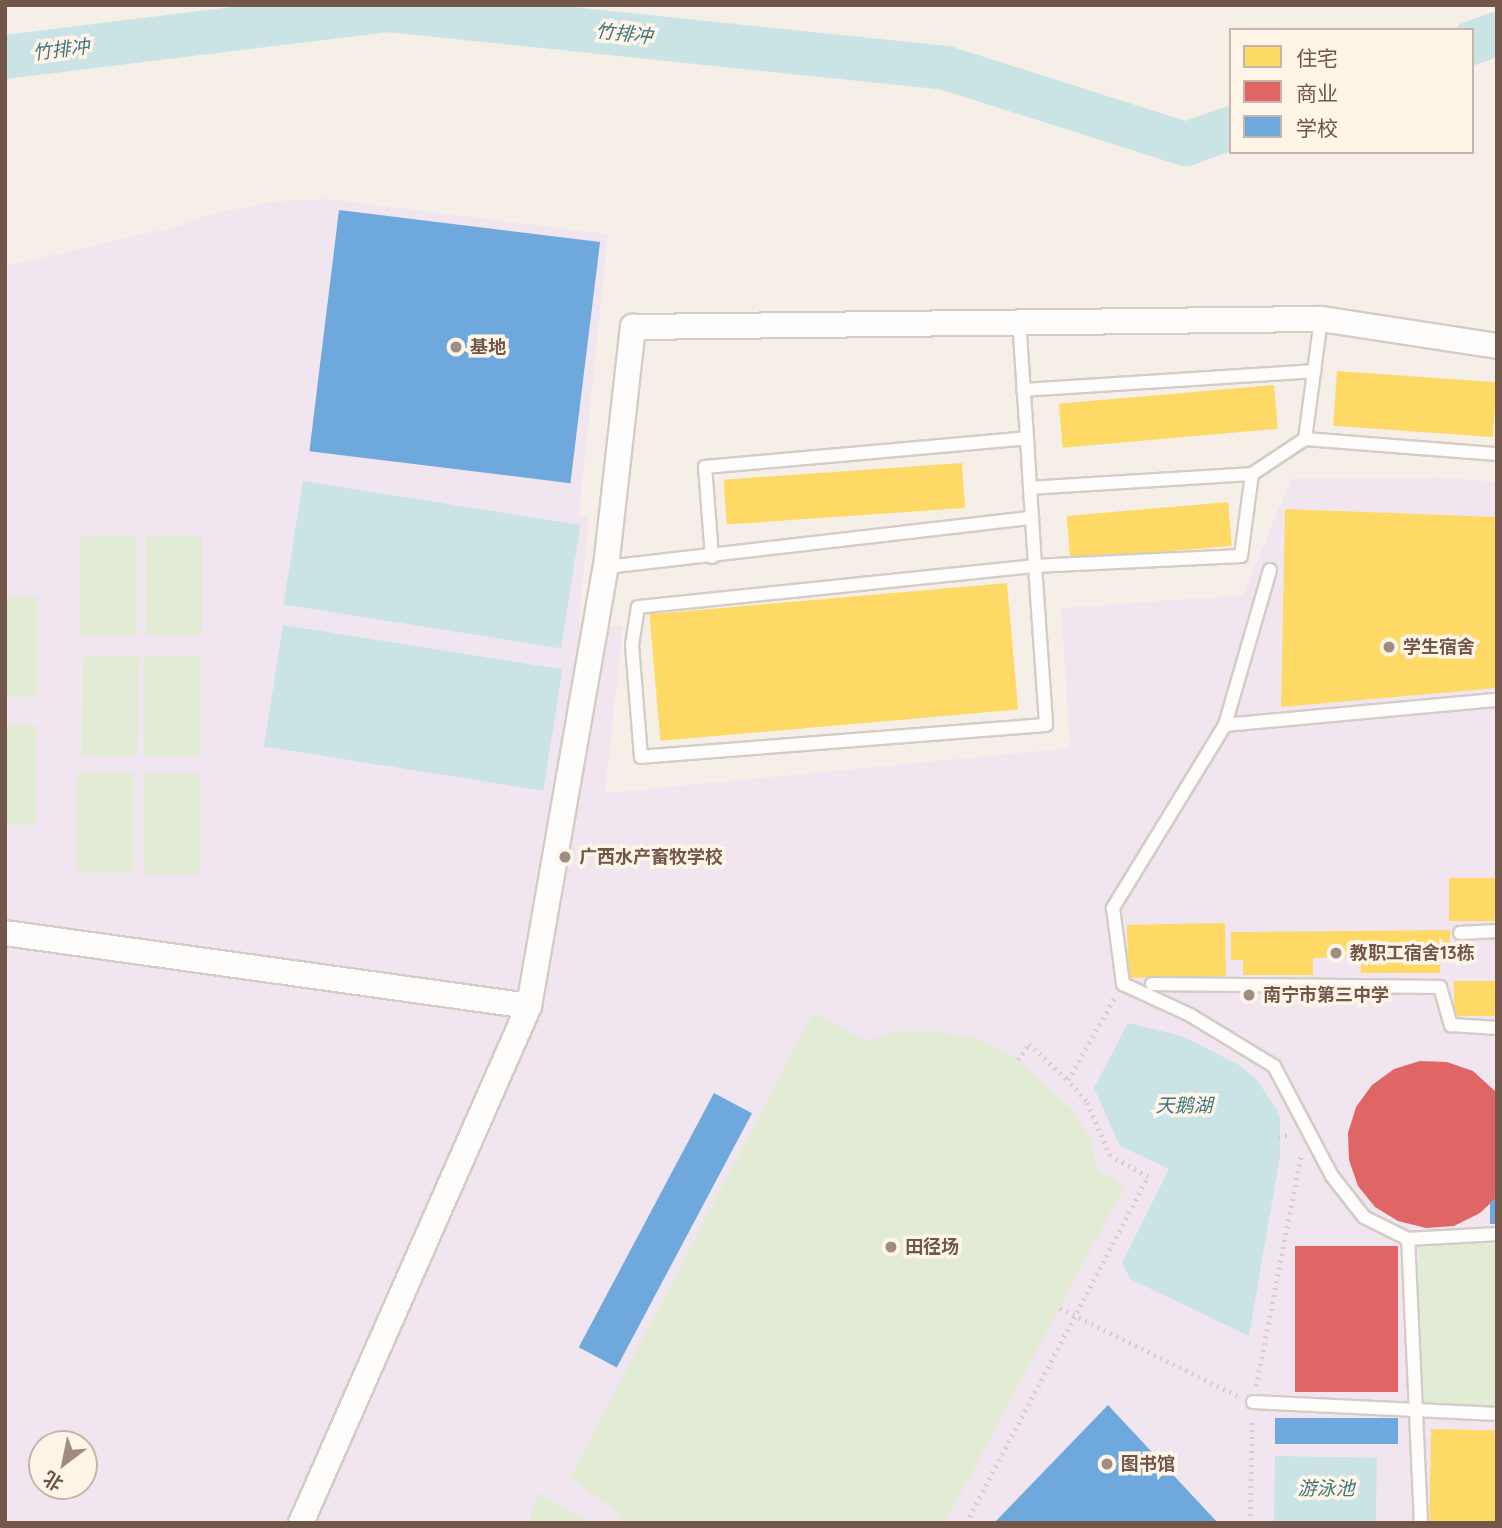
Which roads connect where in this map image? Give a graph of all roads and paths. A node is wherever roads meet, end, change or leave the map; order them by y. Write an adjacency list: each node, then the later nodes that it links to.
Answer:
1 (1321, 318): 2 (street); 3 (street); 4 (lane)
2 (1018, 320): 5 (lane); 14 (street)
3 (1497, 346)
4 (1314, 371): 5 (lane); 7 (lane)
5 (1023, 390): 6 (lane)
6 (1027, 438): 10 (lane); 12 (lane)
7 (1305, 439): 8 (lane); 9 (lane)
8 (1497, 454)
9 (1252, 474): 10 (lane); 13 (lane)
10 (1030, 488): 11 (lane)
11 (1032, 518): 12 (lane); 13 (lane)
12 (712, 557): 14 (lane)
13 (1035, 566): 13 (lane)
14 (606, 567): 23 (street)
15 (1270, 570): 17 (lane)
16 (1497, 700): 17 (lane)
17 (1225, 725): 21 (lane)
18 (1497, 931): 20 (lane)
19 (5, 933): 23 (street)
20 (1460, 933)
21 (1123, 984): 26 (path); 27 (lane)
22 (1152, 984): 24 (lane)
23 (529, 1006): 36 (street)
24 (1497, 1028)
25 (1018, 1060): 26 (path)
26 (1068, 1080): 31 (path)
27 (1306, 1128): 29 (lane); 33 (path)
28 (1497, 1234): 29 (lane)
29 (1408, 1239): 34 (lane)
30 (1060, 1308): 31 (path)
31 (1075, 1315): 32 (path); 37 (path)
32 (1229, 1391)
33 (1252, 1402): 34 (lane); 38 (path)
34 (1416, 1412): 35 (lane); 39 (lane)
35 (1497, 1414)
36 (301, 1523)
37 (966, 1523)
38 (1250, 1523)
39 (1421, 1523)

